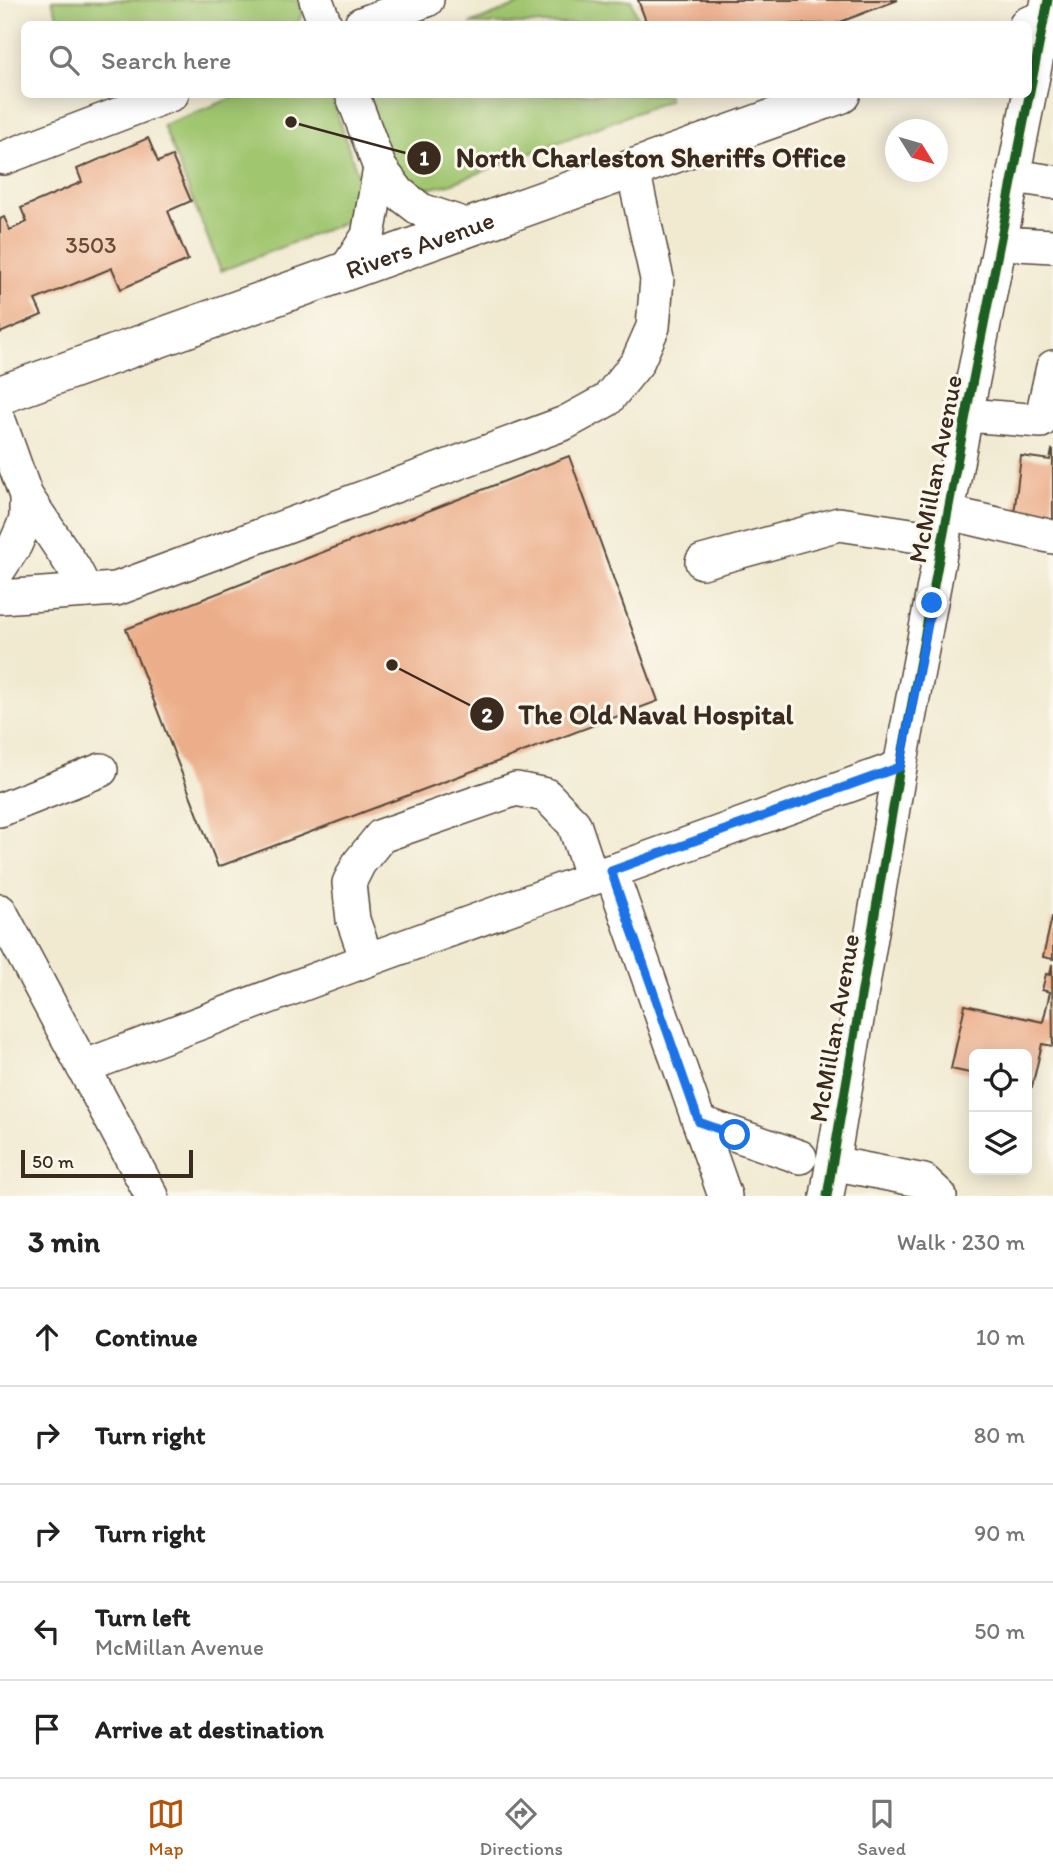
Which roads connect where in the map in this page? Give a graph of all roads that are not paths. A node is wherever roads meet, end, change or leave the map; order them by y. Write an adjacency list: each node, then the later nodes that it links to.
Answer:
1 (316, 0): 4 (street)
2 (427, 0): 5 (street)
3 (1043, 16): 9 (street, McMillan Avenue)
4 (324, 21)
5 (369, 21)
6 (162, 98): 10 (street)
7 (354, 98): 11 (street)
8 (830, 98): 12 (main road, Rivers Avenue)
9 (1040, 110): 13 (street, McMillan Avenue)
10 (4, 158)
11 (380, 168): 15 (street); 18 (street)
12 (633, 170): 15 (main road, Rivers Avenue); 28 (street)
13 (1014, 176): 14 (street); 16 (street, McMillan Avenue)
14 (1053, 183)
15 (472, 227): 18 (main road, Rivers Avenue)
16 (1001, 243): 17 (street); 21 (street, McMillan Avenue)
17 (1053, 246)
18 (344, 273): 20 (main road, Rivers Avenue)
19 (1053, 367): 21 (street)
20 (0, 395)
21 (966, 415): 24 (street, McMillan Avenue)
22 (0, 423): 23 (street)
23 (26, 496): 27 (street); 28 (street)
24 (946, 527): 25 (street); 26 (street); 30 (street, McMillan Avenue)
25 (1053, 537)
26 (702, 562)
27 (0, 568)
28 (86, 591): 29 (street)
29 (0, 597)
30 (900, 767): 33 (street); 38 (street, McMillan Avenue)
31 (101, 770): 32 (street)
32 (0, 810)
33 (602, 875): 35 (street); 35 (street); 37 (street)
34 (0, 912): 36 (street)
35 (367, 960): 36 (street)
36 (83, 1067): 39 (street)
37 (699, 1122): 38 (street); 40 (street)
38 (816, 1160): 41 (street, McMillan Avenue); 42 (street)
39 (152, 1196)
40 (725, 1196)
41 (827, 1196)
42 (940, 1196)

